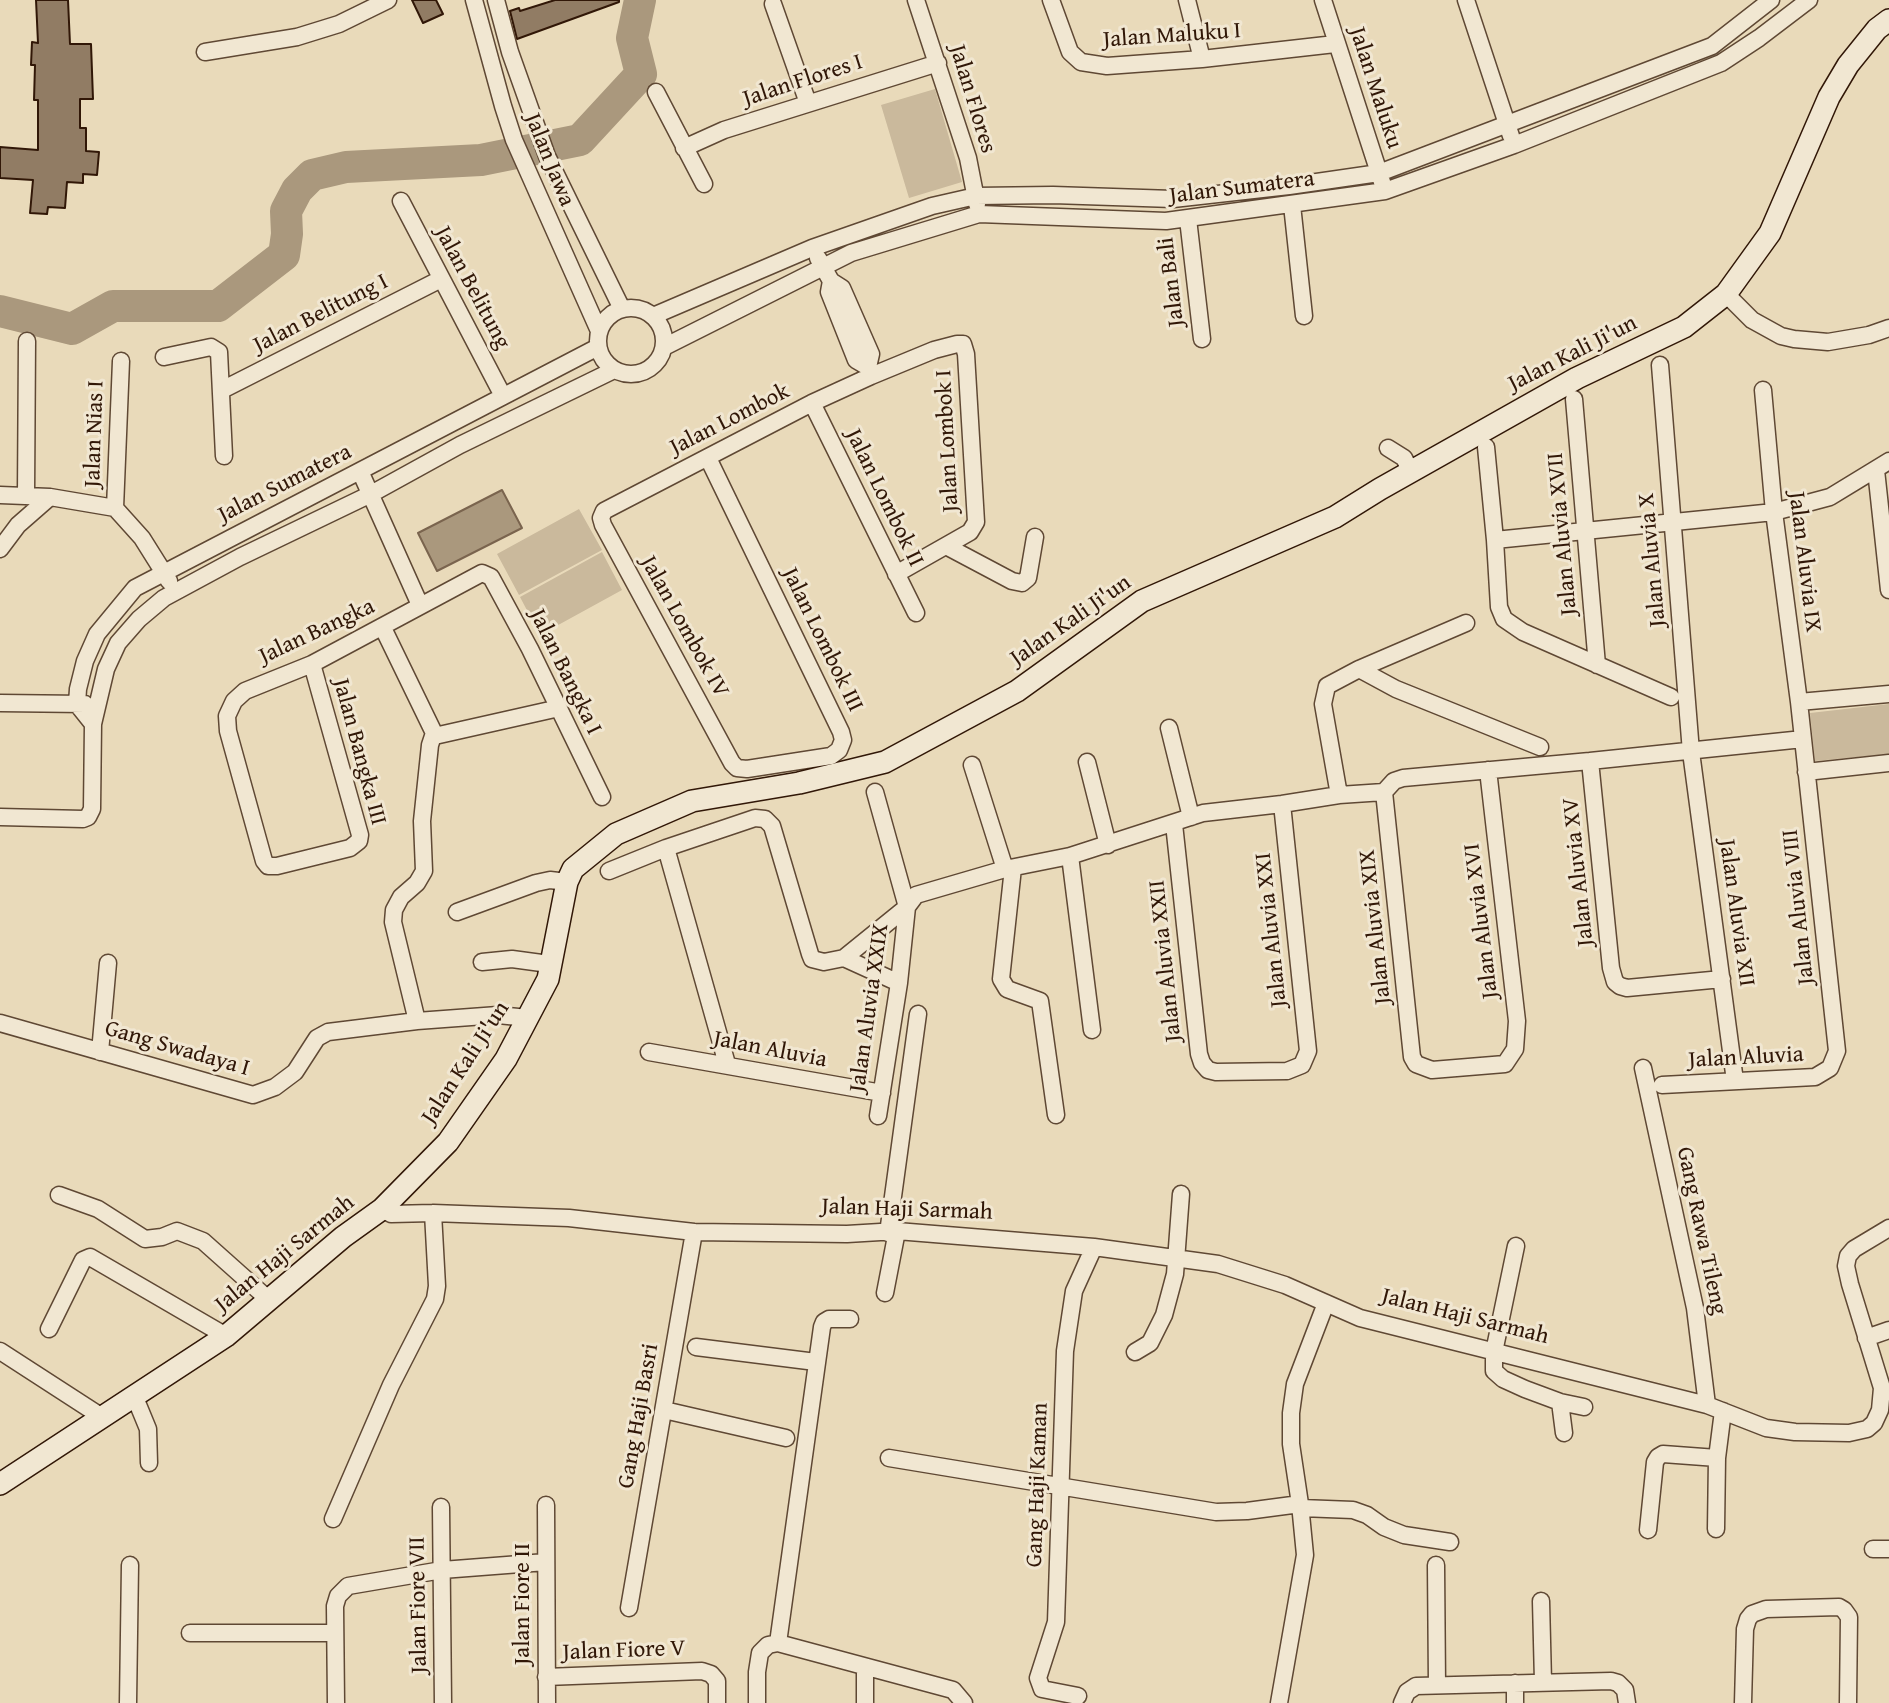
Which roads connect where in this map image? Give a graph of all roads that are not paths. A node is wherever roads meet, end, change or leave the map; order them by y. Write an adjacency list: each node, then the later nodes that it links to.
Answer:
1 (388, 0): 14 (street)
2 (474, 0): 21 (street, Jalan Jawa)
3 (496, 0): 19 (street, Jalan Jawa)
4 (916, 0): 16 (street, Jalan Flores)
5 (1051, 0): 15 (street, Jalan Maluku I)
6 (1187, 0): 15 (street)
7 (1323, 0): 13 (street, Jalan Maluku)
8 (1466, 0): 20 (street)
9 (1771, 0): 20 (street, Jalan Sumatera)
10 (1809, 0): 22 (street, Jalan Sumatera)
11 (773, 4): 18 (street)
12 (1889, 20): 35 (street, Jalan Kali Ji'un)
13 (1335, 44): 15 (street, Jalan Maluku I); 24 (street, Jalan Maluku)
14 (205, 52)
15 (1202, 59)
16 (938, 63): 18 (street, Jalan Flores I); 27 (street, Jalan Flores)
17 (656, 92): 23 (street)
18 (808, 103): 23 (street, Jalan Flores I)
19 (533, 120): 21 (street); 36 (street, Jalan Jawa)
20 (1508, 125): 22 (street); 24 (street, Jalan Sumatera)
21 (512, 132): 40 (street, Jalan Jawa)
22 (1514, 145): 26 (street, Jalan Sumatera)
23 (684, 148): 25 (street)
24 (1379, 173): 26 (street, Jalan Maluku); 27 (street, Jalan Sumatera)
25 (704, 184)
26 (1385, 191): 29 (street, Jalan Sumatera)
27 (975, 196): 30 (street, Jalan Flores); 32 (street, Jalan Sumatera)
28 (401, 201): 34 (street, Jalan Belitung)
29 (1292, 205): 31 (street, Jalan Sumatera); 38 (street)
30 (979, 214): 31 (street, Jalan Sumatera); 33 (street, Jalan Sumatera)
31 (1188, 219): 41 (street, Jalan Bali)
32 (812, 248): 33 (street); 37 (street, Jalan Sumatera)
33 (822, 266): 45 (street, Jalan Sumatera); 50 (street)
34 (441, 279): 51 (street, Jalan Belitung I); 53 (street, Jalan Belitung)
35 (1726, 294): 39 (street); 62 (street, Jalan Kali Ji'un)
36 (622, 309): 37 (street); 40 (street)
37 (653, 316): 45 (street)
38 (1304, 316)
39 (1889, 328)
40 (599, 331): 44 (street)
41 (1202, 339)
42 (27, 341): 64 (street)
43 (963, 344): 50 (street, Jalan Lombok); 74 (street, Jalan Lombok I)
44 (598, 347): 49 (street); 53 (street, Jalan Sumatera)
45 (664, 347): 49 (street)
46 (164, 357): 51 (street)
47 (121, 361): 68 (street, Jalan Nias I)
48 (1660, 365): 70 (street, Jalan Aluvia X)
49 (614, 370): 65 (street, Jalan Sumatera)
50 (870, 371): 55 (street, Jalan Lombok)
51 (222, 390): 58 (street)
52 (1763, 390): 69 (street, Jalan Aluvia IX)
53 (503, 396): 61 (street, Jalan Sumatera)
54 (1574, 399): 71 (street, Jalan Aluvia XVII)
55 (812, 404): 59 (street, Jalan Lombok); 78 (street, Jalan Lombok II)
56 (1388, 447): 62 (street)
57 (1486, 447): 73 (street)
58 (224, 456)
59 (708, 458): 67 (street, Jalan Lombok); 105 (street, Jalan Lombok III)
60 (1883, 466): 69 (street); 79 (street)
61 (360, 471): 65 (street); 76 (street, Jalan Sumatera)
62 (1411, 472): 122 (street, Jalan Kali Ji'un)
63 (0, 495): 64 (street)
64 (26, 495): 66 (street)
65 (371, 495): 80 (street, Jalan Sumatera); 81 (street)
66 (50, 498): 68 (street); 75 (street)
67 (610, 507): 105 (street, Jalan Lombok IV)
68 (115, 508): 76 (street)
69 (1774, 512): 70 (street); 90 (street, Jalan Aluvia IX)
70 (1673, 522): 71 (street); 100 (street, Jalan Aluvia X)
71 (1586, 531): 73 (street); 86 (street, Jalan Aluvia XVII)
72 (1035, 537): 74 (street)
73 (1496, 540): 86 (street)
74 (946, 546): 78 (street, Jalan Lombok I)
75 (0, 549)
76 (163, 572): 80 (street); 92 (street, Jalan Sumatera)
77 (482, 573): 81 (street, Jalan Bangka); 94 (street, Jalan Bangka I)
78 (896, 574): 82 (street, Jalan Lombok II)
79 (1889, 590)
80 (175, 592): 93 (street, Jalan Sumatera)
81 (420, 605): 84 (street, Jalan Bangka)
82 (916, 613)
83 (1466, 623): 87 (street)
84 (383, 628): 85 (street, Jalan Bangka); 97 (street)
85 (312, 664): 119 (street, Jalan Bangka); 119 (street, Jalan Bangka III)
86 (1597, 665): 89 (street)
87 (1359, 669): 99 (street); 110 (street)
88 (1889, 694): 90 (street)
89 (1671, 697)
90 (1799, 702): 98 (street, Jalan Aluvia IX)
91 (0, 703): 92 (street)
92 (76, 704): 93 (street); 95 (street)
93 (98, 705): 95 (street, Jalan Sumatera)
94 (559, 708): 97 (street); 111 (street, Jalan Bangka I)
95 (93, 724): 113 (street, Jalan Sumatera)
96 (1169, 728): 114 (street)
97 (434, 733): 133 (street)
98 (1802, 739): 100 (street); 107 (street, Jalan Aluvia VIII)
99 (1540, 747)
100 (1692, 752): 101 (street); 129 (street, Jalan Aluvia XII)
101 (1591, 761): 106 (street); 129 (street, Jalan Aluvia XV)
102 (1087, 762): 116 (street)
103 (1889, 763): 107 (street)
104 (972, 765): 120 (street)
105 (737, 768)
106 (1488, 770): 109 (street); 138 (street, Jalan Aluvia XVI)
107 (1806, 772): 141 (street, Jalan Aluvia VIII)
108 (875, 792): 123 (street)
109 (1384, 792): 110 (street); 138 (street, Jalan Aluvia XIX)
110 (1339, 795): 112 (street)
111 (602, 797)
112 (1282, 804): 114 (street); 142 (street, Jalan Aluvia XXI)
113 (0, 817)
114 (1191, 817): 115 (street)
115 (1174, 824): 116 (street); 142 (street, Jalan Aluvia XXII)
116 (1108, 845): 118 (street)
117 (666, 848): 121 (street); 125 (street); 139 (street)
118 (1070, 856): 120 (street); 135 (street)
119 (268, 866)
120 (1009, 869): 123 (street); 146 (street)
121 (609, 871)
122 (567, 882): 124 (street); 128 (street, Jalan Kali Ji'un)
123 (907, 907): 125 (street); 130 (street, Jalan Aluvia XXIX)
124 (457, 912)
125 (844, 958): 130 (street)
126 (482, 962): 128 (street)
127 (108, 963): 136 (street)
128 (549, 964): 132 (street, Jalan Kali Ji'un)
129 (1722, 979): 143 (street, Jalan Aluvia XII)
130 (900, 983): 145 (street, Jalan Aluvia XXIX)
131 (918, 1014): 154 (street)
132 (528, 1018): 133 (street, Gang Swadaya I); 150 (street, Jalan Kali Ji'un)
133 (417, 1021): 136 (street, Gang Swadaya I)
134 (0, 1023): 136 (street, Gang Swadaya I)
135 (1092, 1030)
136 (100, 1052)
137 (649, 1052): 139 (street, Jalan Aluvia)
138 (1412, 1057)
139 (727, 1064): 145 (street, Jalan Aluvia)
140 (1643, 1068): 173 (street, Gang Rawa Tileng)
141 (1830, 1069): 143 (street, Jalan Aluvia)
142 (1228, 1073)
143 (1735, 1081): 144 (street, Jalan Aluvia)
144 (1662, 1085)
145 (882, 1093): 147 (street, Jalan Aluvia XXIX)
146 (1056, 1115)
147 (878, 1116)
148 (1181, 1194): 157 (street)
149 (59, 1195): 159 (street)
150 (382, 1209): 151 (street, Jalan Haji Sarmah); 159 (street, Jalan Haji Sarmah)
151 (433, 1213): 153 (street, Jalan Haji Sarmah); 189 (street)
152 (1889, 1228): 165 (street)
153 (694, 1232): 154 (street, Jalan Haji Sarmah); 175 (street, Gang Haji Basri)
154 (893, 1232): 156 (street, Jalan Haji Sarmah); 158 (street)
155 (1516, 1246): 169 (street)
156 (1094, 1247): 157 (street, Jalan Haji Sarmah); 185 (street, Gang Haji Kaman)
157 (1175, 1259): 160 (street, Jalan Haji Sarmah); 168 (street)
158 (885, 1293)
159 (268, 1299): 164 (street, Jalan Haji Sarmah)
160 (1325, 1303): 169 (street, Jalan Haji Sarmah); 187 (street)
161 (850, 1319): 170 (street)
162 (49, 1329): 164 (street)
163 (1889, 1329): 165 (street)
164 (226, 1336): 171 (street, Jalan Haji Sarmah)
165 (1866, 1338): 178 (street)
166 (696, 1347): 170 (street)
167 (0, 1351): 177 (street)
168 (1135, 1352)
169 (1494, 1352): 172 (street); 173 (street, Jalan Haji Sarmah)
170 (816, 1362): 201 (street)
171 (134, 1395): 177 (street, Jalan Haji Sarmah); 183 (street)
172 (1560, 1402): 174 (street); 179 (street)
173 (1707, 1405): 176 (street, Jalan Haji Sarmah)
174 (1584, 1406)
175 (664, 1410): 180 (street); 198 (street, Gang Haji Basri)
176 (1723, 1411): 178 (street, Jalan Haji Sarmah); 182 (street)
177 (102, 1417): 184 (street, Jalan Haji Sarmah)
178 (1882, 1426)
179 (1564, 1433)
180 (786, 1438)
181 (889, 1458): 185 (street)
182 (1717, 1458): 190 (street); 191 (street)
183 (149, 1463)
184 (0, 1484)
185 (1062, 1487): 187 (street); 207 (street, Gang Haji Kaman)
186 (546, 1505): 193 (street, Jalan Fiore II)
187 (1301, 1506): 192 (street); 216 (street)
188 (441, 1507): 196 (street, Jalan Fiore VII)
189 (333, 1519)
190 (1716, 1529)
191 (1648, 1530)
192 (1450, 1542)
193 (546, 1562): 196 (street); 203 (street, Jalan Fiore II)
194 (130, 1565): 208 (street)
195 (1436, 1565): 206 (street)
196 (442, 1570): 200 (street); 210 (street, Jalan Fiore VII)
197 (1541, 1601): 204 (street)
198 (629, 1608)
199 (190, 1633): 200 (street)
200 (335, 1633): 209 (street)
201 (778, 1643): 202 (street); 213 (street)
202 (864, 1667): 214 (street); 215 (street)
203 (546, 1677): 211 (street, Jalan Fiore II); 212 (street, Jalan Fiore V)
204 (1543, 1682): 205 (street); 219 (street)
205 (1515, 1683): 206 (street); 218 (street)
206 (1437, 1685): 217 (street)
207 (1078, 1696)
208 (128, 1703)
209 (336, 1703)
210 (443, 1703)
211 (547, 1703)
212 (717, 1703)
213 (757, 1703)
214 (864, 1703)
215 (964, 1703)
216 (1279, 1703)
217 (1402, 1703)
218 (1515, 1703)
219 (1627, 1703)
220 (1743, 1703): 221 (street)
221 (1849, 1703)

